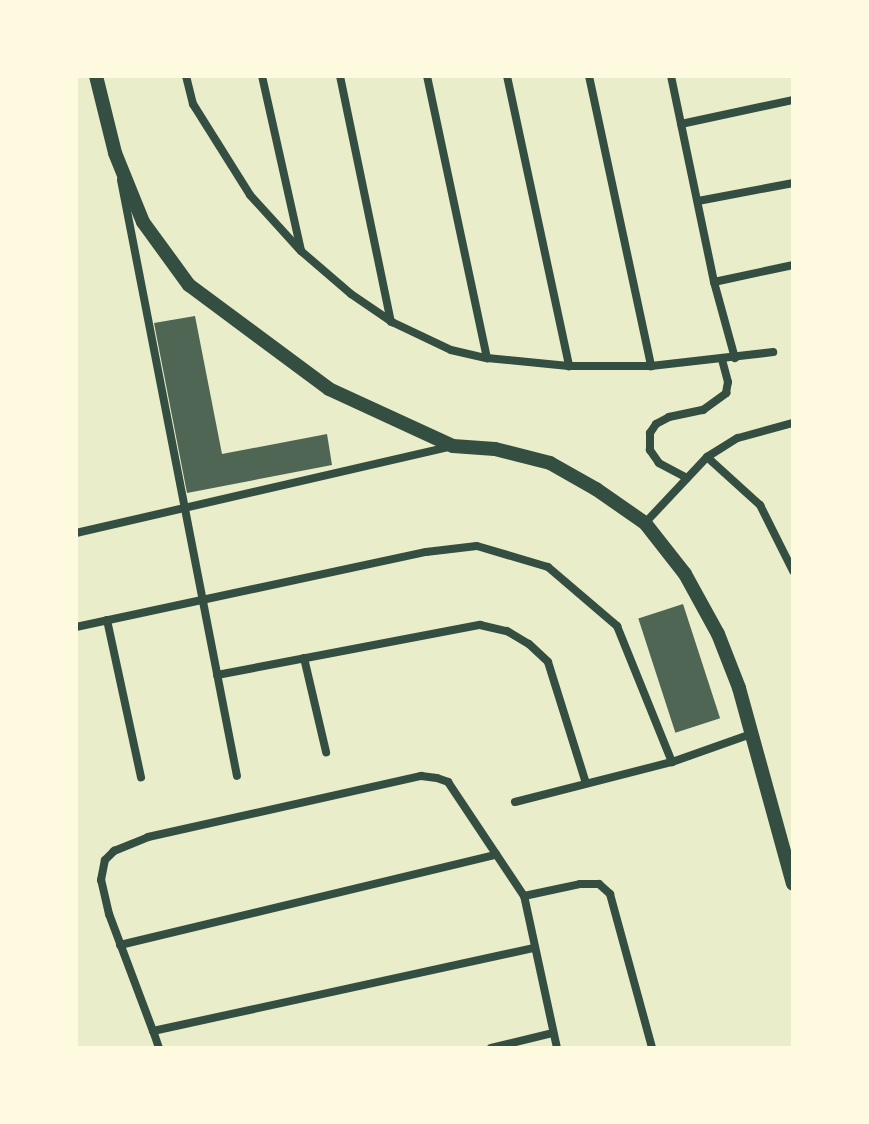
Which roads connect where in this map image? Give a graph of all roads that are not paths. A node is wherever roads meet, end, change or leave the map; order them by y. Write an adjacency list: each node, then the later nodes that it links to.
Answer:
1 (96, 76): 11 (street)
2 (186, 76): 14 (street)
3 (262, 76): 14 (street)
4 (340, 76): 17 (street)
5 (427, 76): 19 (street)
6 (507, 76): 22 (street)
7 (589, 76): 23 (street)
8 (671, 76): 10 (street)
9 (793, 100): 10 (street)
10 (681, 124): 13 (street)
11 (115, 153): 25 (street); 28 (street)
12 (793, 183): 13 (street)
13 (698, 201): 16 (street)
14 (301, 251): 17 (street)
15 (793, 265): 16 (street)
16 (714, 282): 20 (street)
17 (392, 322): 19 (street)
18 (773, 352): 20 (street)
19 (487, 358): 22 (street)
20 (735, 358): 21 (street)
21 (722, 360): 23 (street); 27 (street)
22 (569, 366): 23 (street)
23 (651, 366)
24 (793, 423): 26 (street)
25 (453, 446): 28 (street); 29 (street)
26 (707, 457): 27 (street); 31 (street)
27 (687, 478): 29 (street)
28 (185, 508): 30 (street); 32 (street)
29 (645, 523): 37 (street)
30 (76, 533)
31 (793, 571)
32 (203, 601): 33 (street); 36 (street); 39 (street)
33 (107, 620): 34 (street); 41 (street)
34 (76, 627)
35 (304, 658): 36 (street); 38 (street); 42 (street)
36 (217, 675): 40 (street)
37 (751, 734): 39 (street); 45 (street)
38 (326, 752)
39 (672, 762): 42 (street)
40 (237, 776)
41 (141, 777)
42 (586, 783): 43 (street)
43 (515, 802)
44 (496, 855): 46 (street); 47 (street); 47 (street)
45 (793, 884)
46 (524, 896): 48 (street); 54 (street)
47 (120, 945): 49 (street)
48 (533, 948): 49 (street); 50 (street)
49 (153, 1031): 51 (street)
50 (553, 1033): 52 (street); 53 (street)
51 (159, 1048)
52 (491, 1048)
53 (557, 1048)
54 (652, 1048)

